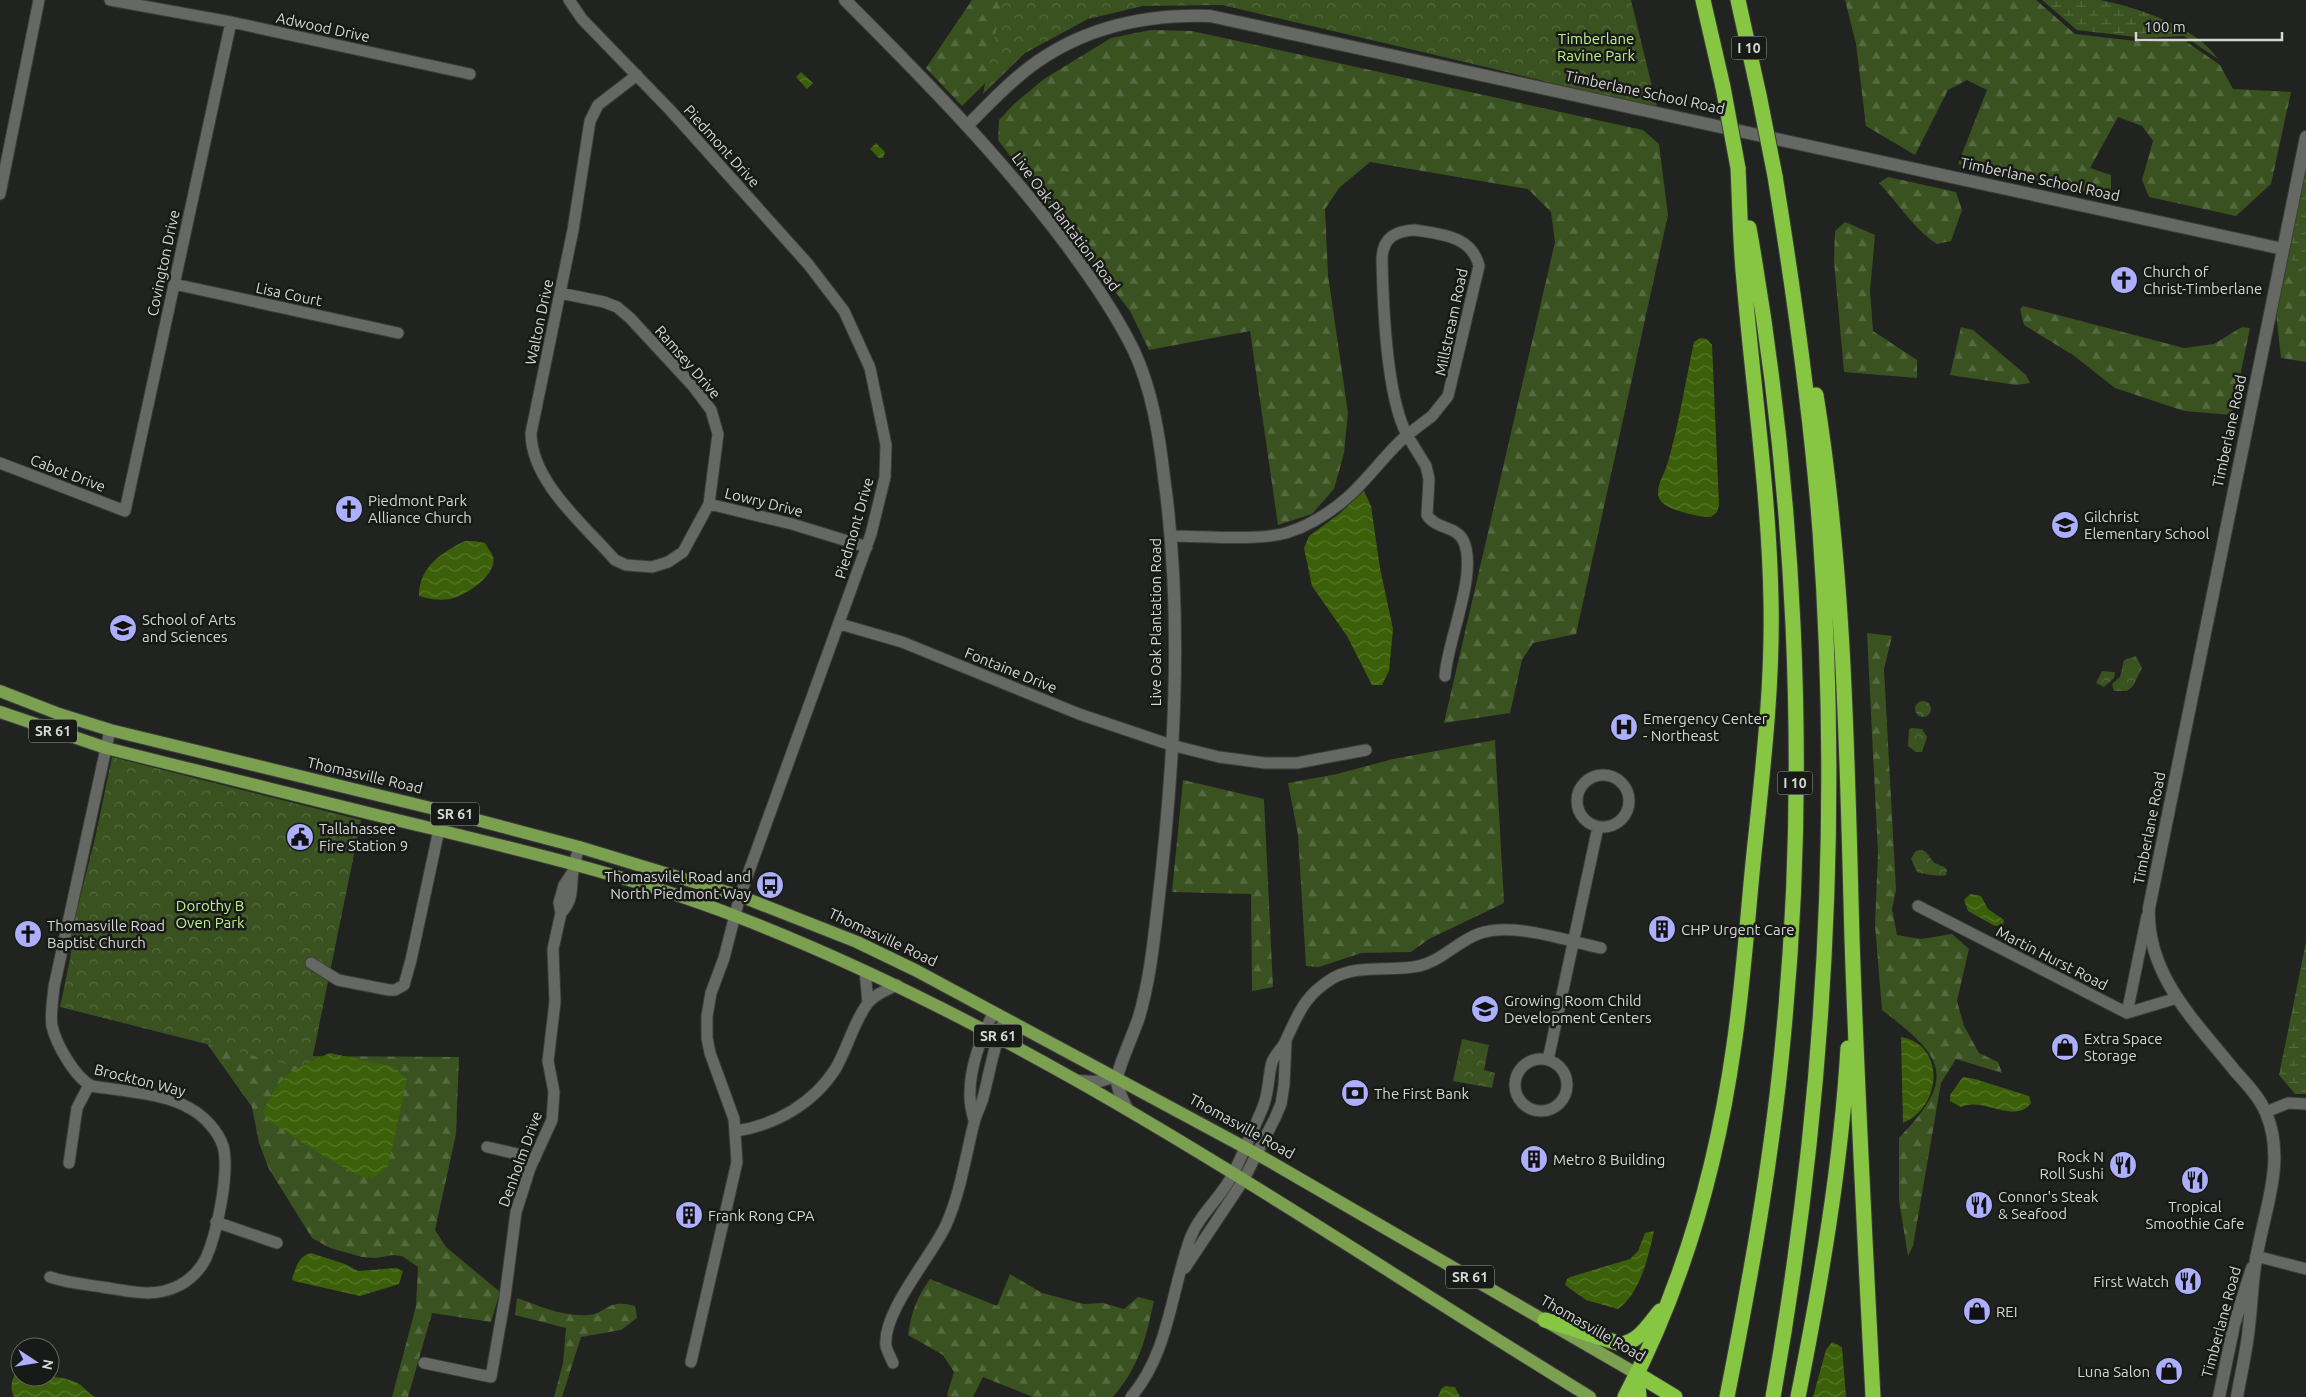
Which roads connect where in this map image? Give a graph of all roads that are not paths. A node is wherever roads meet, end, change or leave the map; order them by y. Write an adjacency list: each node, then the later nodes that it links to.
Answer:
1 (39, 0): 13 (street)
2 (110, 0): 7 (street, Adwood Drive)
3 (569, 0): 9 (street, Piedmont Drive)
4 (845, 0): 10 (street, Live Oak Plantation Road)
5 (1704, 0): 12 (highway, I 10, bridge)
6 (1738, 0): 14 (highway, I 10, bridge)
7 (231, 22): 8 (street, Adwood Drive); 16 (street, Covington Drive)
8 (470, 74)
9 (637, 75): 17 (street, Walton Drive); 24 (street, Piedmont Drive)
10 (968, 125): 15 (street, Timberlane School Road); 23 (street, Live Oak Plantation Road)
11 (2306, 137): 15 (street, Timberlane Road)
12 (1738, 168): 82 (highway); 93 (highway, I 10)
13 (0, 194)
14 (1787, 247): 47 (highway); 94 (highway, I 10)
15 (2283, 249): 45 (street, Timberlane Road)
16 (174, 284): 18 (street, Lisa Court); 22 (street, Covington Drive)
17 (560, 293): 21 (street, Ramsey Drive); 25 (street, Walton Drive)
18 (398, 333)
19 (1407, 435): 19 (street, Millstream Road); 23 (street, Millstream Road); 27 (street, Millstream Road)
20 (0, 464): 22 (street, Cabot Drive)
21 (710, 504): 24 (street, Lowry Drive); 25 (street, Lowry Drive)
22 (125, 511)
23 (1171, 536): 31 (street, Live Oak Plantation Road)
24 (867, 547): 26 (street, Piedmont Drive)
25 (623, 563)
26 (840, 624): 31 (street, Fontaine Drive); 43 (street, Piedmont Drive)
27 (1445, 676)
28 (0, 691): 30 (main road, Thomasville Road / SR 61)
29 (0, 712): 32 (main road, SR 61)
30 (110, 730): 32 (street, Brockton Way); 34 (main road, Thomasville Road / SR 61)
31 (1171, 745): 33 (street); 63 (street, Live Oak Plantation Road)
32 (106, 748): 35 (main road, SR 61); 65 (street, Brockton Way)
33 (1366, 750)
34 (242, 763): 35 (main road); 36 (main road, Thomasville Road / SR 61)
35 (237, 781): 37 (main road, SR 61)
36 (352, 790): 37 (main road); 38 (main road, Thomasville Road / SR 61)
37 (348, 808): 40 (main road, SR 61)
38 (443, 811): 40 (street); 41 (main road, Thomasville Road / SR 61)
39 (1598, 826): 39 (street); 48 (street)
40 (438, 830): 42 (main road, SR 61); 51 (street)
41 (580, 847): 42 (street, Denholm Drive); 43 (main road, Thomasville Road / SR 61)
42 (573, 869): 46 (main road, SR 61); 74 (street, Denholm Drive)
43 (740, 896): 46 (street, Piedmont Drive); 50 (main road, Thomasville Road / SR 61)
44 (1918, 906): 57 (street, Martin Hurst Road)
45 (2149, 908): 54 (street, Timberlane Road); 57 (street, Timberlane Road)
46 (736, 916): 52 (main road, SR 61); 70 (street, Piedmont Drive)
47 (1852, 937): 95 (highway); 96 (highway)
48 (1574, 942): 49 (street); 61 (street); 62 (street)
49 (1601, 948)
50 (874, 950): 52 (main road); 56 (main road, Thomasville Road / SR 61)
51 (311, 963)
52 (865, 971): 53 (main road, SR 61); 55 (street)
53 (897, 985): 55 (street); 59 (main road, SR 61)
54 (2177, 998): 57 (street); 68 (street, Timberlane Road)
55 (868, 1003): 70 (street)
56 (994, 1012): 58 (main road, Thomasville Road / SR 61); 59 (street)
57 (2127, 1013)
58 (1006, 1018): 60 (street); 63 (main road, Thomasville Road / SR 61)
59 (984, 1030): 60 (main road, SR 61); 69 (street)
60 (998, 1036): 64 (main road, SR 61); 69 (street)
61 (1286, 1042): 72 (street); 73 (street)
62 (1548, 1060): 62 (street)
63 (1116, 1076): 64 (street); 67 (street); 72 (main road, Thomasville Road / SR 61)
64 (1079, 1081): 67 (main road, SR 61)
65 (89, 1085): 75 (street); 77 (street, Brockton Way)
66 (2306, 1104): 68 (street)
67 (1127, 1109): 76 (main road, SR 61)
68 (2266, 1112): 79 (street, Timberlane Road)
69 (974, 1122): 86 (street)
70 (736, 1131): 84 (street, Piedmont Drive)
71 (487, 1147): 74 (street)
72 (1245, 1147): 73 (main road, Thomasville Road / SR 61); 76 (street)
73 (1257, 1154): 76 (street); 83 (main road, Thomasville Road / SR 61)
74 (535, 1158): 85 (street, Denholm Drive)
75 (69, 1163)
76 (1238, 1178): 88 (street); 89 (main road, SR 61)
77 (216, 1222): 78 (street); 81 (street, Brockton Way)
78 (278, 1243)
79 (2256, 1256): 80 (street); 97 (street, Timberlane Road); 98 (street, Timberlane Road)
80 (2306, 1269)
81 (50, 1277)
82 (1668, 1303): 83 (highway); 87 (highway)
83 (1545, 1320): 87 (main road, Thomasville Road / SR 61)
84 (691, 1362)
85 (424, 1363)
86 (893, 1363)
87 (1637, 1374): 90 (highway); 91 (highway); 92 (highway, Thomasville Road / SR 61)
88 (1131, 1397)
89 (1590, 1397)
90 (1625, 1397)
91 (1639, 1397)
92 (1675, 1397)
93 (1727, 1397)
94 (1773, 1397)
95 (1798, 1397)
96 (1873, 1397)
97 (2219, 1397)
98 (2237, 1397)

